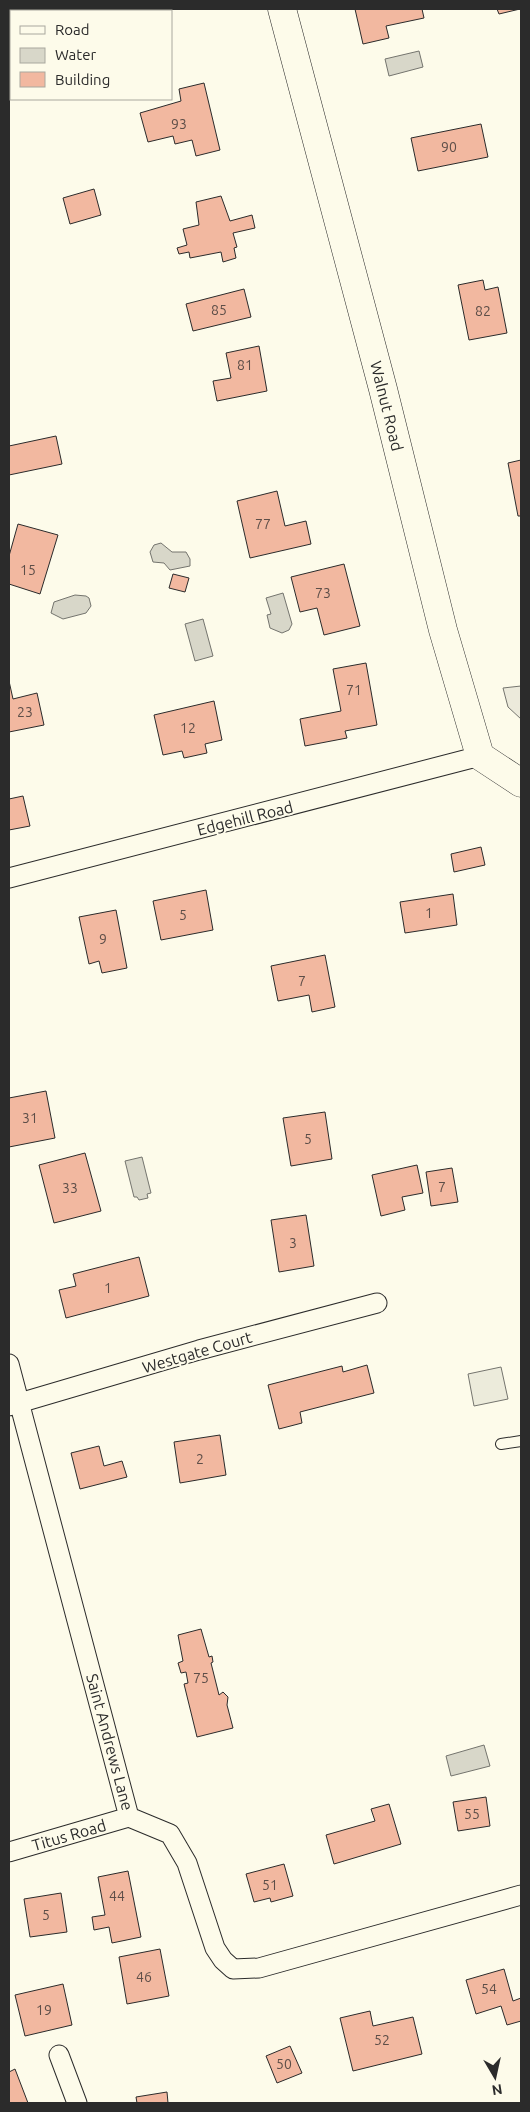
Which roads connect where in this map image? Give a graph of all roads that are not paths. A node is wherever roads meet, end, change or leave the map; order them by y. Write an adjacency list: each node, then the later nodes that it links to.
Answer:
1 (282, 9): 2 (street, Walnut Road)
2 (480, 756): 3 (street); 4 (street, Edgehill Road)
3 (521, 782)
4 (9, 878)
5 (377, 1303): 7 (street, Westgate Court)
6 (9, 1364): 7 (street, Saint Andrews Lane)
7 (14, 1405): 10 (street, Saint Andrews Lane)
8 (521, 1441): 9 (lane)
9 (501, 1444)
10 (129, 1817): 11 (street, Titus Road); 12 (street, Saint Andrews Lane)
11 (9, 1852)
12 (521, 1895)
13 (59, 2055): 14 (street)
14 (77, 2103)

